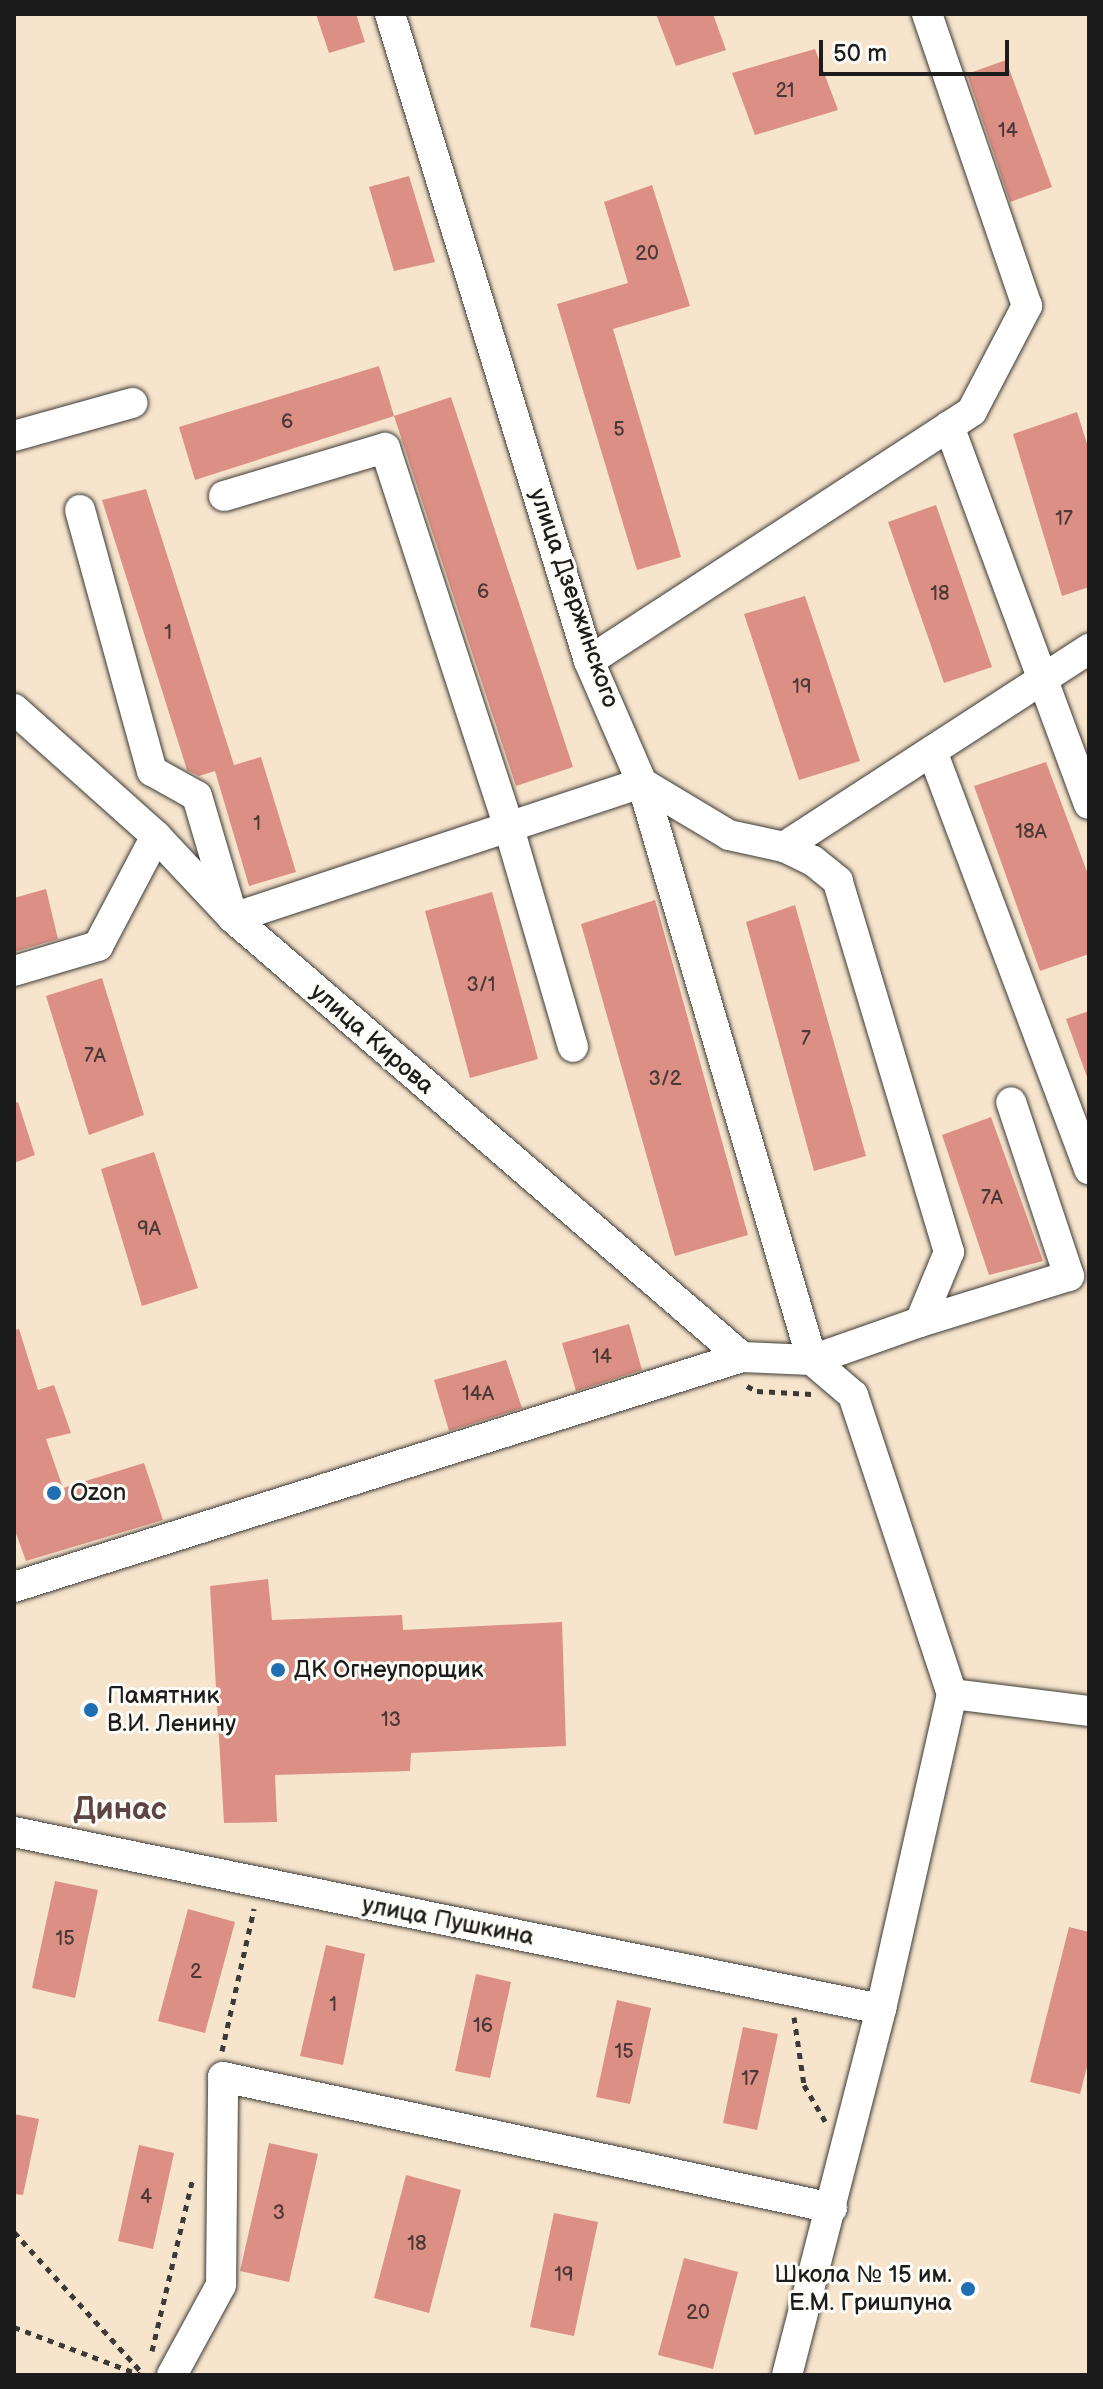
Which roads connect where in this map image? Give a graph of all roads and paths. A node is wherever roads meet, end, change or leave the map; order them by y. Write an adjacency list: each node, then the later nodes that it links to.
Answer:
1 (390, 14): 9 (street, улица Дзержинского)
2 (927, 14): 4 (street)
3 (132, 403): 5 (street)
4 (949, 426): 9 (street); 10 (street)
5 (14, 436)
6 (224, 496): 15 (street)
7 (80, 510): 18 (street)
8 (1089, 649): 10 (street)
9 (589, 661): 13 (street, улица Дзержинского)
10 (1043, 679): 12 (street); 14 (street)
11 (14, 709): 16 (street, улица Кирова)
12 (932, 751): 17 (street); 22 (street)
13 (642, 783): 15 (street); 17 (street); 26 (street, улица Дзержинского)
14 (1089, 804)
15 (509, 828): 18 (street); 20 (street)
16 (156, 836): 18 (street, улица Кирова); 19 (street)
17 (784, 847): 24 (street)
18 (233, 918): 25 (street, улица Кирова)
19 (14, 971)
20 (573, 1047)
21 (1011, 1102): 23 (street)
22 (1089, 1169)
23 (1079, 1274): 24 (street)
24 (920, 1322): 26 (street)
25 (742, 1357): 26 (street); 27 (street)
26 (812, 1360): 28 (street)
27 (14, 1587)
28 (952, 1694): 29 (street); 33 (street)
29 (1089, 1711)
30 (14, 1832): 33 (street, улица Пушкина)
31 (241, 1900): 32 (path)
32 (256, 1903)
33 (881, 2009): 36 (street)
34 (792, 2010): 35 (path)
35 (830, 2130)
36 (832, 2208): 40 (street); 41 (street)
37 (14, 2232): 39 (path)
38 (14, 2327): 39 (path)
39 (142, 2375)
40 (172, 2375)
41 (787, 2375)

